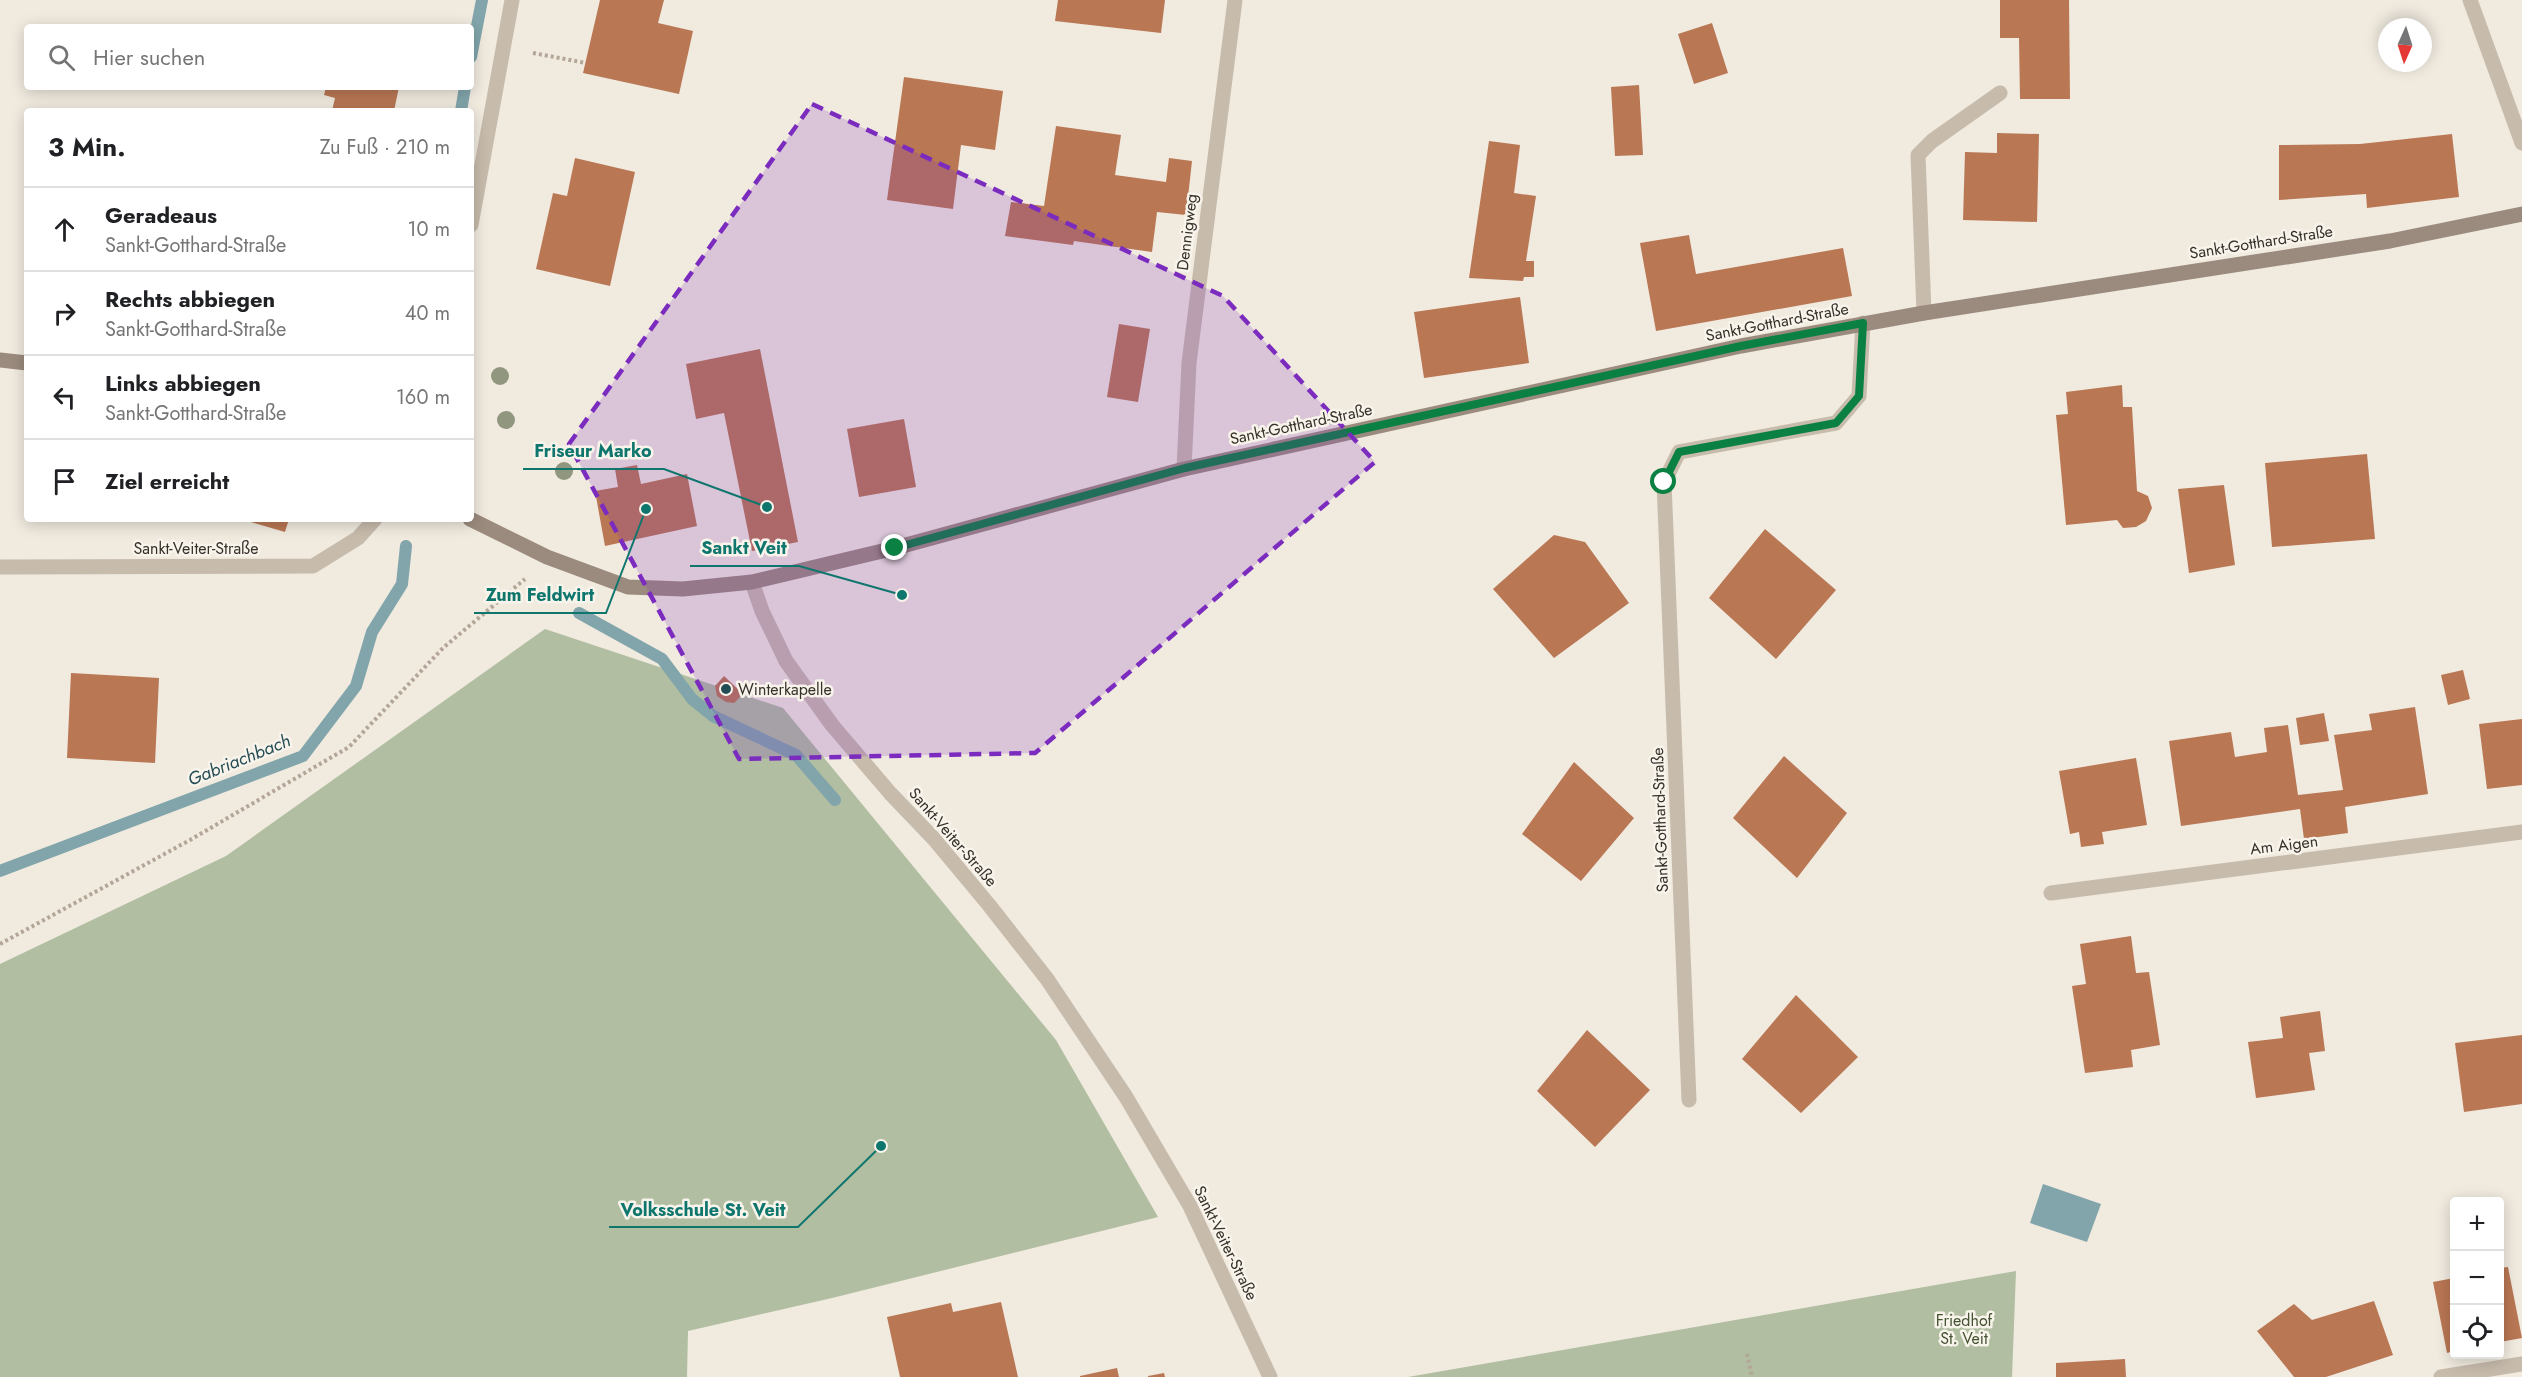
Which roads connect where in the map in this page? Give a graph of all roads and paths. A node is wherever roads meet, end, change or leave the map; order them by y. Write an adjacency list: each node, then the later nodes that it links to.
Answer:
1 (512, 0): 8 (street)
2 (1235, 0): 14 (street, Dennigweg)
3 (2476, 2): 7 (street)
4 (530, 52): 5 (path)
5 (586, 63)
6 (2000, 93): 10 (street)
7 (2522, 143)
8 (474, 209)
9 (2522, 214): 10 (main road, Sankt-Gotthard-Straße)
10 (1924, 313): 11 (main road, Sankt-Gotthard-Straße)
11 (1863, 323): 14 (main road, Sankt-Gotthard-Straße); 23 (street, Sankt-Gotthard-Straße)
12 (0, 360): 13 (main road)
13 (24, 363)
14 (1185, 468): 19 (main road, Sankt-Gotthard-Straße)
15 (474, 521): 17 (main road)
16 (372, 522): 18 (street, Sankt-Veiter-Straße)
17 (548, 557): 19 (main road); 22 (path)
18 (0, 567)
19 (752, 582): 26 (street, Sankt-Veiter-Straße)
20 (2522, 832): 21 (street, Am Aigen)
21 (2051, 892)
22 (0, 944)
23 (1689, 1100)
24 (1747, 1354): 27 (path)
25 (2522, 1365): 28 (street)
26 (1270, 1377)
27 (1752, 1377)
28 (2441, 1377)

